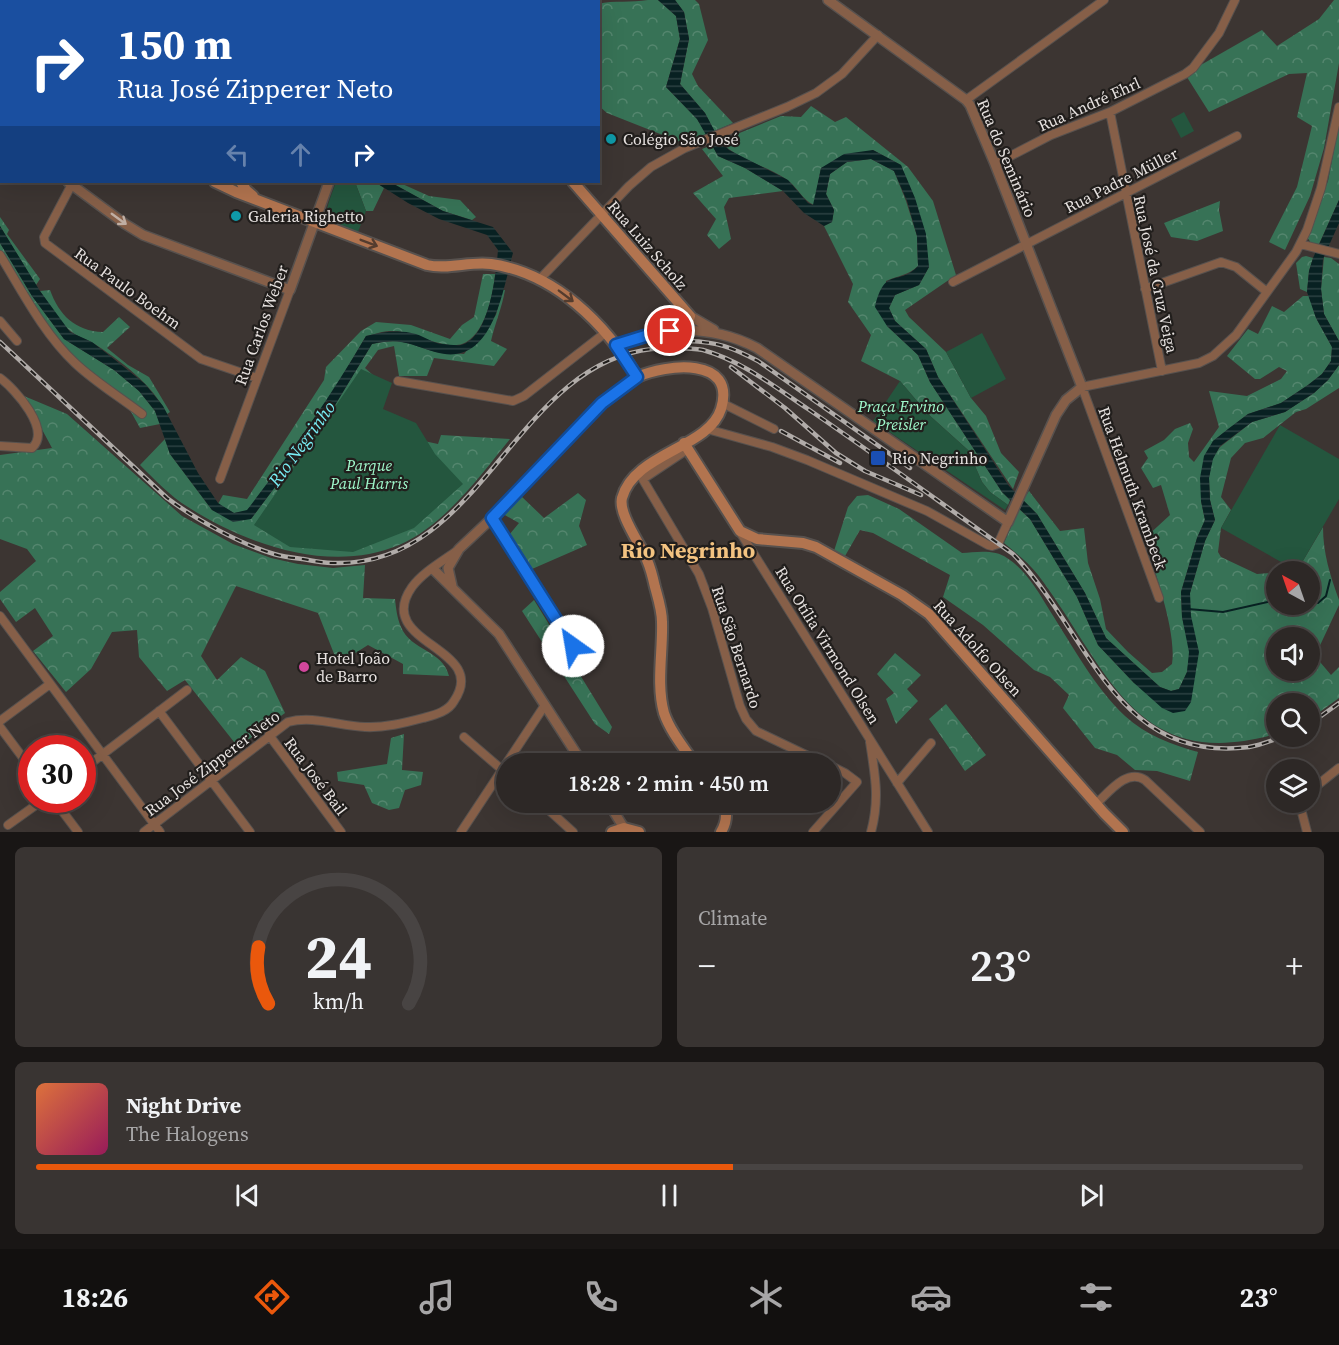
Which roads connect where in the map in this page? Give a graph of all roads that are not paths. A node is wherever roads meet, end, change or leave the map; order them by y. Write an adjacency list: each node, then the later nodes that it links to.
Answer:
1 (829, 0): 4 (street, Rua do Seminário)
2 (1104, 0): 5 (street)
3 (1235, 0): 7 (street, Rua André Ehrl)
4 (878, 35): 5 (street, Rua do Seminário); 18 (street)
5 (966, 100): 9 (street, Rua do Seminário)
6 (1339, 107): 21 (street)
7 (1110, 112): 9 (street, Rua André Ehrl); 16 (street, Rua José da Cruz Veiga)
8 (1237, 136): 16 (street, Rua Padre Müller)
9 (995, 164): 20 (street, Rua do Seminário)
10 (71, 183): 39 (street, Rua Paulo Boehm)
11 (72, 183): 27 (street, one-way to 27)
12 (217, 183): 17 (main road)
13 (242, 183): 17 (main road)
14 (329, 183): 19 (street, Rua Carlos Weber)
15 (574, 183): 18 (main road, Rua Luiz Scholz)
16 (1125, 193): 20 (street, Rua Padre Müller); 26 (street, Rua José da Cruz Veiga)
17 (258, 200): 19 (main road)
18 (602, 214): 24 (street); 29 (main road, Rua Luiz Scholz)
19 (315, 222): 24 (main road, one-way to 24); 27 (street, Rua Carlos Weber)
20 (1027, 244): 25 (street, Rua Padre Müller); 41 (street, Rua do Seminário)
21 (1300, 244): 22 (street); 28 (street)
22 (1337, 253)
23 (0, 255): 43 (street)
24 (539, 280): 33 (main road, one-way to 33)
25 (953, 282)
26 (1145, 289): 28 (street); 36 (street, Rua José da Cruz Veiga)
27 (290, 290): 39 (street, Rua Carlos Weber)
28 (1267, 292): 36 (street)
29 (690, 316): 31 (main road); 32 (street)
30 (0, 321): 34 (street)
31 (683, 330): 32 (street); 35 (main road)
32 (716, 332): 51 (street)
33 (605, 333): 35 (main road); 40 (street)
34 (17, 341)
35 (616, 345): 37 (main road)
36 (1162, 371): 41 (street)
37 (637, 377): 42 (main road, Rua José Zipperer Neto); 50 (street, Rua José Zipperer Neto)
38 (0, 378): 46 (street)
39 (257, 378): 49 (street, Rua Carlos Weber)
40 (398, 381)
41 (1082, 387): 51 (street); 56 (street, Rua Helmuth Krambeck)
42 (722, 403): 44 (main road); 45 (street)
43 (142, 414)
44 (707, 429): 47 (main road); 51 (street)
45 (774, 429)
46 (0, 446)
47 (686, 446): 48 (main road); 52 (main road, Rua Otília Virmond Olsen)
48 (641, 476): 72 (main road); 73 (street, Rua São Bernardo)
49 (220, 479)
50 (492, 518): 53 (street, Rua José Zipperer Neto); 58 (street)
51 (1008, 522)
52 (740, 531): 67 (street, Rua Otília Virmond Olsen); 84 (main road, Rua Adolfo Olsen)
53 (459, 549): 54 (street, Rua José Zipperer Neto); 55 (street)
54 (433, 568): 55 (street); 65 (street, Rua José Zipperer Neto)
55 (452, 586): 61 (street)
56 (1159, 598)
57 (0, 616): 59 (street)
58 (584, 665)
59 (51, 684): 63 (street); 74 (street)
60 (187, 690): 62 (street)
61 (545, 705): 70 (street); 71 (street)
62 (159, 711): 74 (street); 79 (street)
63 (0, 721)
64 (0, 727): 69 (street)
65 (269, 735): 79 (street, Rua José Zipperer Neto); 99 (street, Rua José Bail)
66 (464, 737): 76 (street)
67 (869, 738): 81 (street, Rua Otília Virmond Olsen); 106 (street)
68 (931, 743): 81 (street)
69 (18, 751)
70 (516, 753)
71 (576, 753)
72 (688, 753)
73 (801, 753)
74 (103, 754): 75 (street); 92 (street)
75 (96, 759)
76 (496, 764)
77 (1339, 768): 82 (street)
78 (841, 771): 83 (street)
79 (212, 780): 92 (street, Rua José Zipperer Neto); 98 (street)
80 (496, 783): 100 (street)
81 (897, 783): 107 (street, Rua Otília Virmond Olsen)
82 (1320, 783)
83 (841, 800)
84 (1096, 804): 108 (main road, Rua Adolfo Olsen); 109 (street)
85 (25, 813): 93 (street)
86 (64, 813): 95 (street)
87 (552, 813): 101 (street)
88 (615, 813): 94 (street)
89 (725, 813): 104 (main road)
90 (830, 813): 105 (street)
91 (1303, 813): 110 (street)
92 (155, 824): 96 (street, Rua José Zipperer Neto); 97 (street)
93 (8, 825)
94 (624, 828): 102 (main road); 103 (main road)
95 (78, 832)
96 (144, 832)
97 (160, 832)
98 (250, 832)
99 (340, 832)
100 (461, 832)
101 (573, 832)
102 (612, 832)
103 (639, 832)
104 (721, 832)
105 (813, 832)
106 (871, 832)
107 (928, 832)
108 (1123, 832)
109 (1200, 832)
110 (1307, 832)

